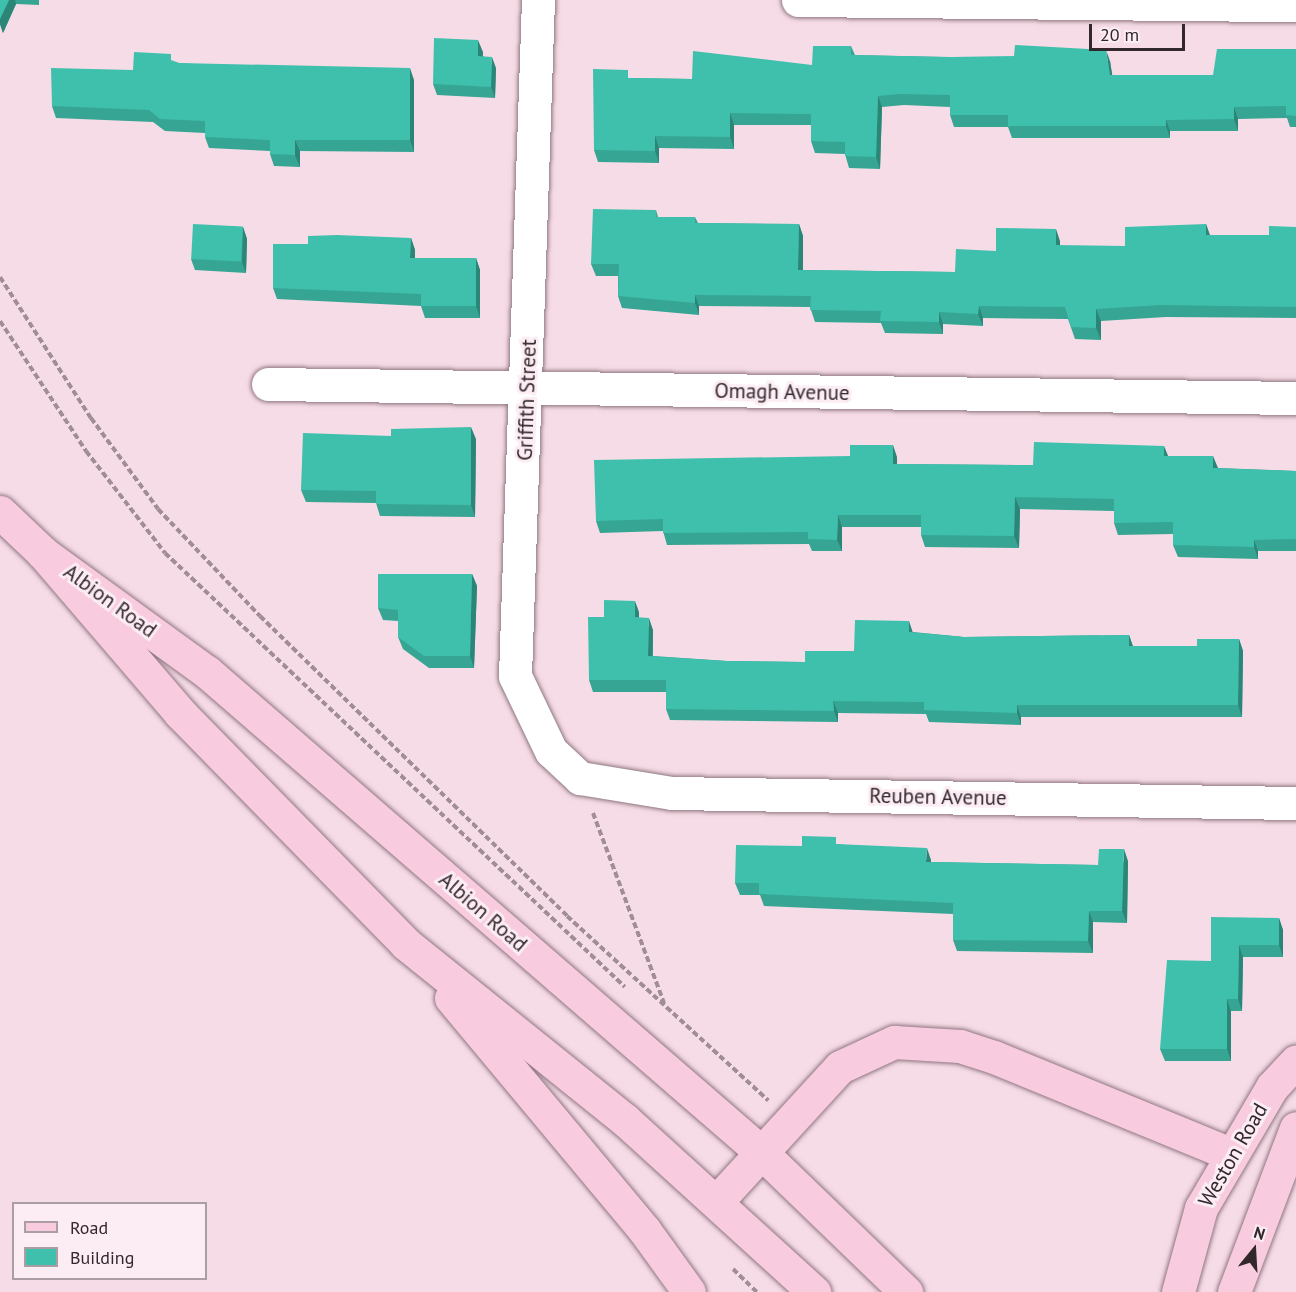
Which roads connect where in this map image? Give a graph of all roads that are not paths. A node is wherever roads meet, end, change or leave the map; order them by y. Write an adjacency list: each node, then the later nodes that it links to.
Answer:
1 (538, 0): 5 (street, Griffith Street)
2 (798, 0): 3 (street)
3 (1296, 5)
4 (268, 384): 5 (street, Omagh Avenue)
5 (528, 389): 6 (street, Omagh Avenue); 9 (street, Griffith Street)
6 (1296, 398)
7 (0, 512): 8 (main road, Albion Road)
8 (43, 553): 11 (main road, Albion Road); 14 (main road, Albion Road)
9 (580, 778): 10 (street, Reuben Avenue)
10 (1296, 803)
11 (406, 944): 16 (main road, Albion Road); 17 (main road)
12 (1296, 1061): 15 (main road, Weston Road)
13 (1296, 1128): 21 (main road, Weston Road)
14 (761, 1152): 15 (main road); 16 (main road); 19 (main road, Albion Road)
15 (1230, 1154): 20 (main road, Weston Road)
16 (718, 1200): 18 (main road, Albion Road)
17 (689, 1292)
18 (814, 1292)
19 (906, 1292)
20 (1178, 1292)
21 (1234, 1292)

